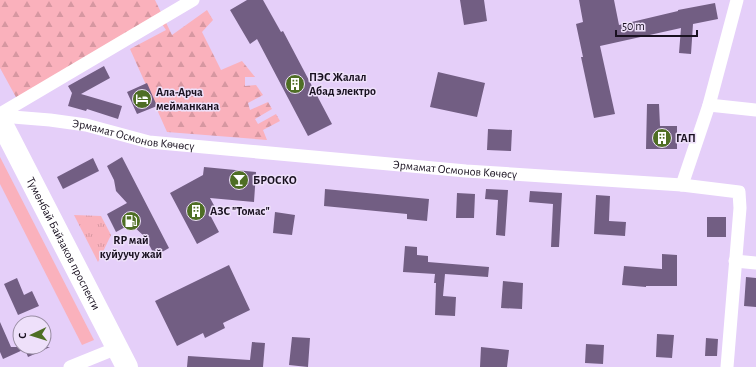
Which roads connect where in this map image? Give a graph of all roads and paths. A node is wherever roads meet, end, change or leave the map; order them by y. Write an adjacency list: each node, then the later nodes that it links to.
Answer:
1 (194, 0): 5 (street)
2 (737, 0): 3 (street)
3 (709, 105): 4 (street); 7 (street)
4 (756, 110)
5 (0, 115): 7 (street, Эрмамат Осмонов Көчөсү)
6 (0, 120): 10 (highway, Түмөнбай Байзаков проспекти)
7 (682, 185): 8 (street, Эрмамат Осмонов Көчөсү)
8 (735, 262): 9 (street); 13 (street, Эрмамат Осмонов Көчөсү)
9 (756, 263)
10 (117, 348): 11 (street); 12 (highway, Түмөнбай Байзаков проспекти)
11 (70, 367)
12 (127, 367)
13 (727, 367)

